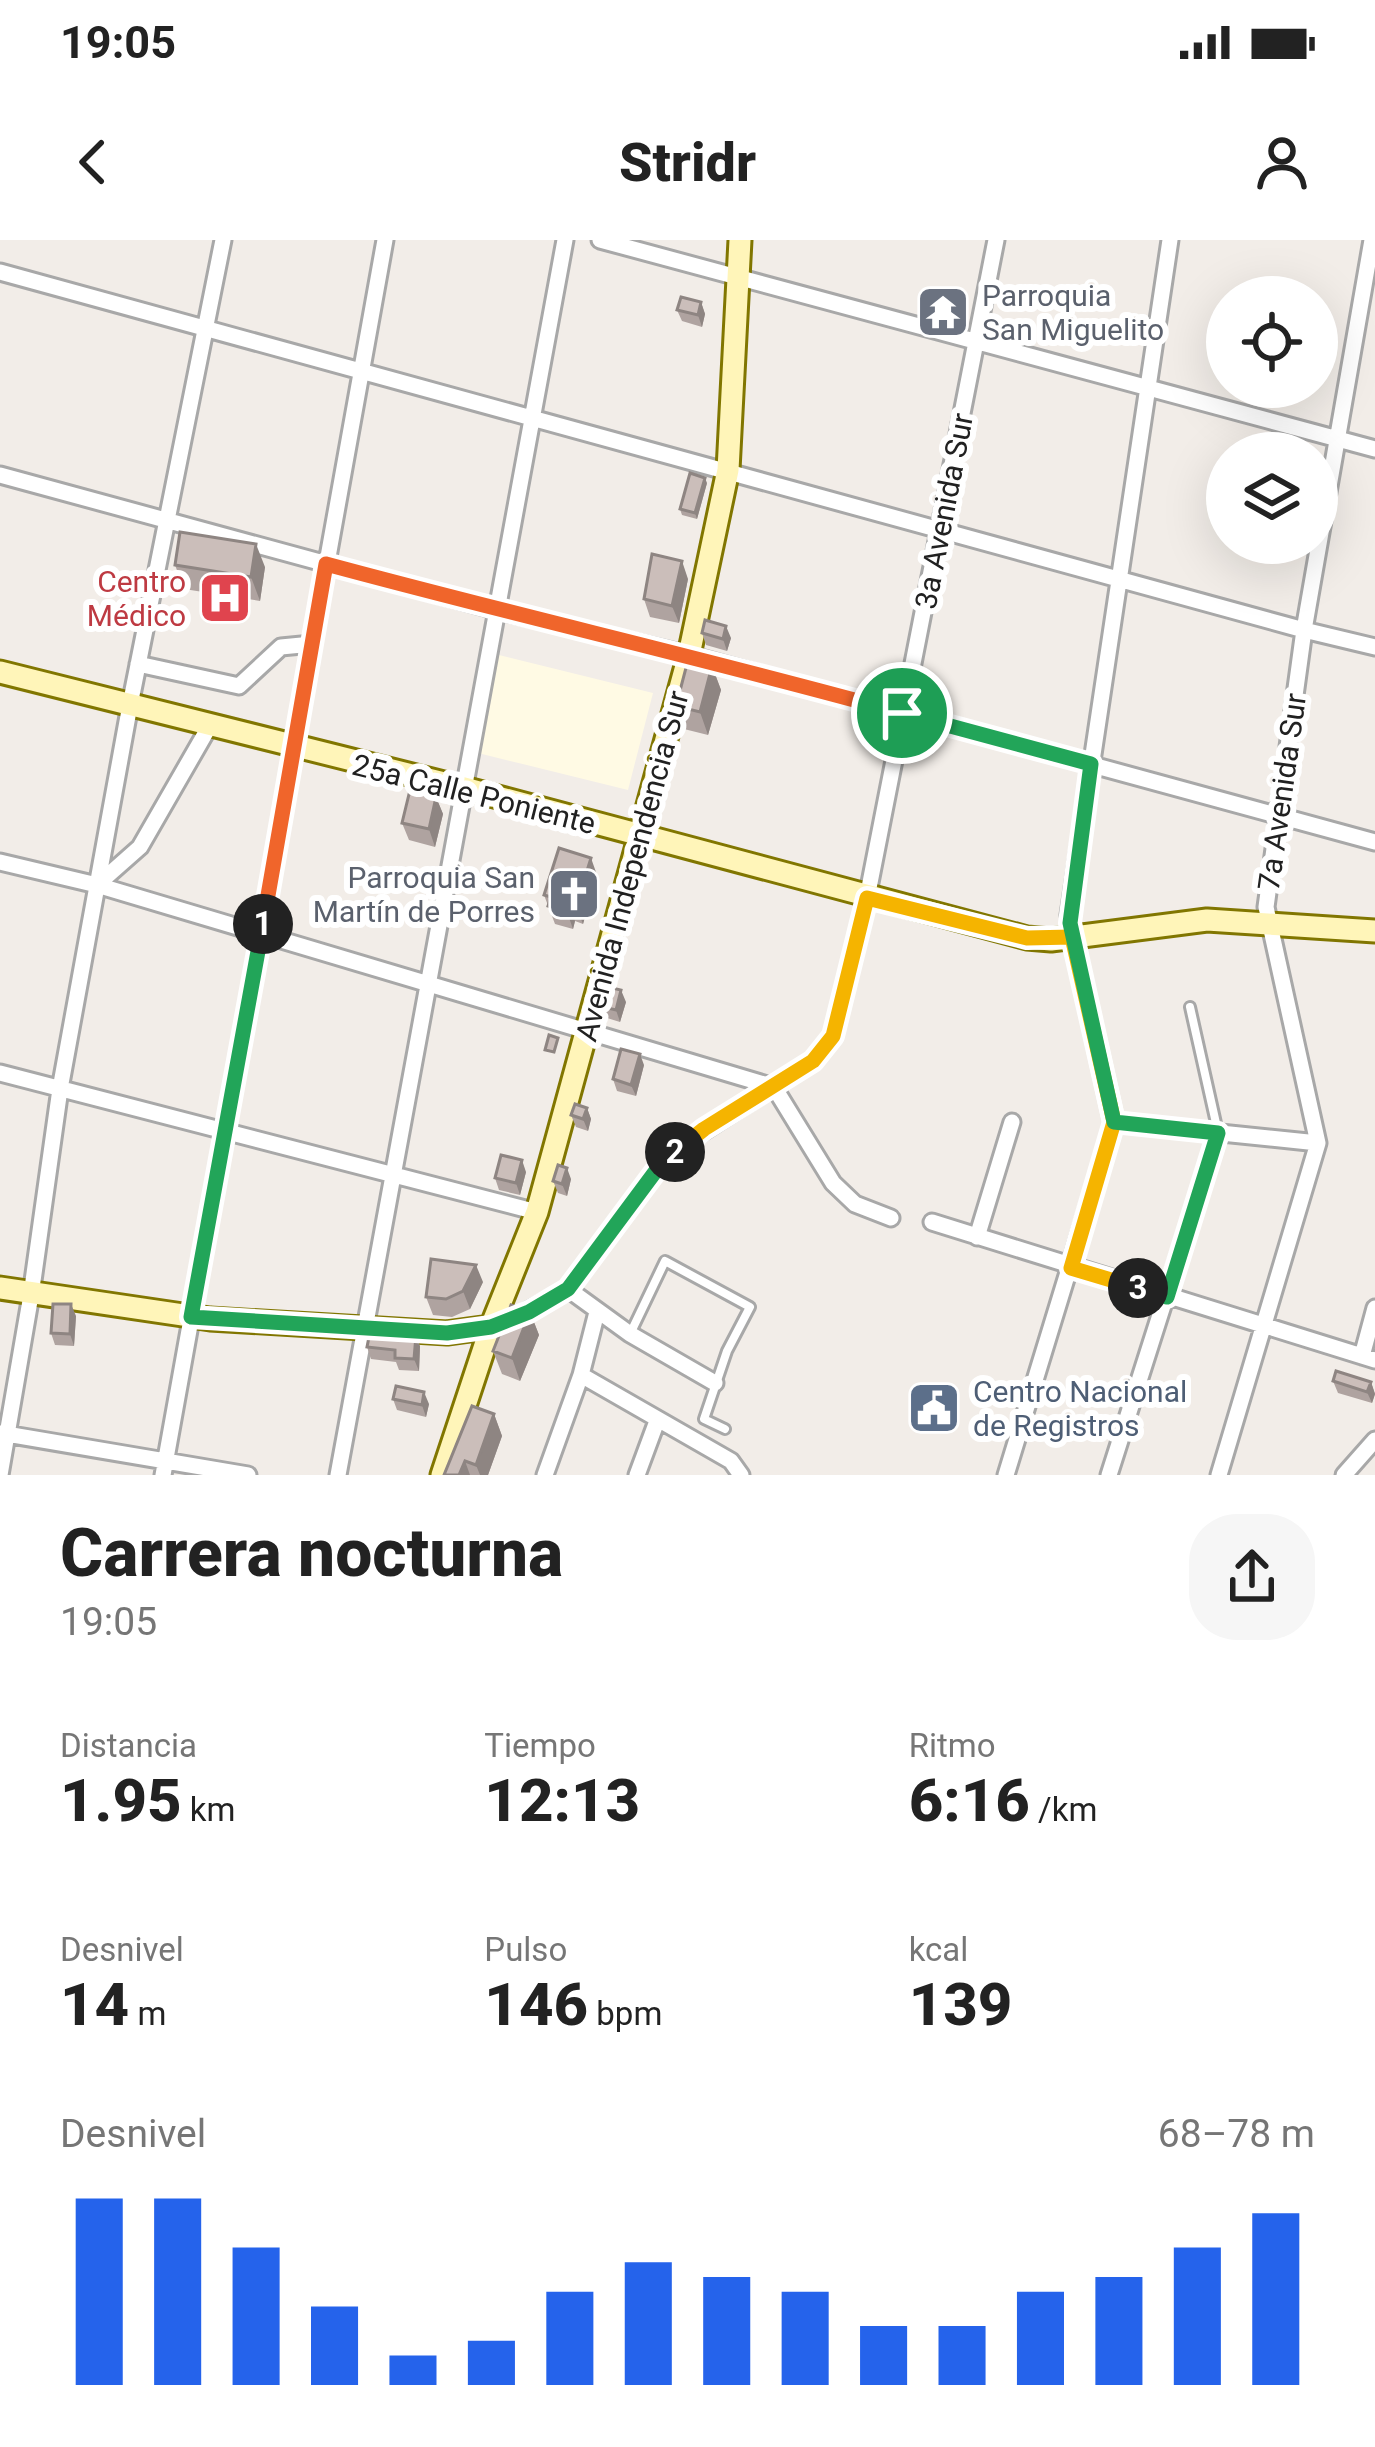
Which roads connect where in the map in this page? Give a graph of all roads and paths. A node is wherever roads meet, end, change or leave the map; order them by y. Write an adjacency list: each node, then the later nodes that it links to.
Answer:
1 (223, 240): 11 (street)
2 (386, 240): 13 (street)
3 (565, 240): 15 (street)
4 (600, 240): 10 (street)
5 (740, 240): 10 (street, Avenida Independencia Sur)
6 (996, 240): 12 (street, 3a Avenida Sur)
7 (1170, 240): 14 (street)
8 (1371, 241): 17 (street, 7a Avenida Sur)
9 (0, 272): 11 (street)
10 (736, 276): 12 (street); 19 (street, Avenida Independencia Sur)
11 (207, 328): 13 (street); 21 (street)
12 (977, 341): 14 (street); 22 (street, 3a Avenida Sur)
13 (362, 370): 15 (street); 23 (street)
14 (1147, 387): 16 (street); 25 (street)
15 (534, 418): 19 (street); 26 (street)
16 (1312, 432)
17 (1338, 439): 18 (street)
18 (1375, 448)
19 (728, 470): 22 (street); 30 (street, Avenida Independencia Sur)
20 (0, 475): 21 (street)
21 (169, 521): 23 (street); 31 (street)
22 (941, 530): 25 (street); 34 (street, 3a Avenida Sur)
23 (326, 564): 26 (street); 28 (street)
24 (1316, 564): 27 (street, 7a Avenida Sur)
25 (1120, 579): 27 (street); 37 (street)
26 (496, 610): 30 (street); 38 (street)
27 (1304, 630): 29 (street); 39 (street, 7a Avenida Sur)
28 (312, 644): 31 (street); 36 (street)
29 (1375, 646)
30 (689, 655): 34 (street); 40 (street, Avenida Independencia Sur)
31 (138, 664): 33 (street)
32 (0, 672): 33 (street, 25a Calle Poniente)
33 (130, 705): 35 (street, 25a Calle Poniente); 43 (street)
34 (902, 713): 37 (street); 44 (street, 3a Avenida Sur)
35 (209, 727): 36 (street, 25a Calle Poniente); 43 (street)
36 (294, 748): 38 (street, 25a Calle Poniente); 47 (street)
37 (1091, 764): 39 (street); 48 (street)
38 (464, 788): 40 (street, 25a Calle Poniente); 49 (street)
39 (1281, 816): 41 (street); 45 (street, 7a Avenida Sur)
40 (639, 837): 44 (street, 25a Calle Poniente); 51 (street, Avenida Independencia Sur)
41 (1375, 842)
42 (0, 862): 43 (street)
43 (97, 886): 47 (street); 54 (street)
44 (867, 898): 48 (street, 25a Calle Poniente); 53 (street, 3a Avenida Sur)
45 (1269, 925): 46 (street, 25a Calle Poniente); 48 (street, 25a Calle Poniente); 59 (street, 7a Avenida Sur)
46 (1375, 932)
47 (261, 934): 49 (street); 57 (street)
48 (1072, 937): 56 (street)
49 (429, 983): 51 (street); 60 (street)
50 (1190, 1007): 58 (lane)
51 (588, 1030): 53 (street); 61 (street, Avenida Independencia Sur)
52 (0, 1073): 54 (street)
53 (774, 1087): 62 (street); 67 (street, 3a Avenida Sur)
54 (60, 1089): 57 (street); 68 (street)
55 (1012, 1122): 64 (street)
56 (1114, 1122): 58 (street); 65 (street)
57 (225, 1132): 60 (street); 72 (street)
58 (1218, 1133): 59 (street); 69 (street)
59 (1318, 1143): 73 (street, 7a Avenida Sur)
60 (394, 1175): 61 (street); 75 (street)
61 (537, 1213): 74 (street, Avenida Independencia Sur)
62 (891, 1218)
63 (932, 1222): 64 (street)
64 (977, 1237): 65 (street)
65 (1071, 1268): 69 (street); 92 (street)
66 (0, 1288): 68 (street)
67 (568, 1289): 71 (street); 74 (street, 3a Avenida Sur)
68 (31, 1295): 72 (street); 82 (street)
69 (1167, 1297): 73 (street); 93 (street)
70 (1375, 1309): 77 (street)
71 (597, 1312): 76 (street); 78 (street)
72 (191, 1317): 75 (street); 84 (street)
73 (1263, 1325): 77 (street); 94 (street, 7a Avenida Sur)
74 (491, 1327): 75 (street); 88 (street, Avenida Independencia Sur)
75 (366, 1328): 87 (street)
76 (630, 1334): 79 (street); 79 (lane)
77 (1368, 1358)
78 (581, 1375): 80 (street); 89 (street)
79 (716, 1383): 81 (lane)
80 (657, 1421): 90 (street); 91 (street)
81 (725, 1429)
82 (3, 1434): 84 (street); 85 (street)
83 (1375, 1440): 95 (street)
84 (165, 1467): 86 (street)
85 (0, 1475)
86 (248, 1475)
87 (338, 1475)
88 (442, 1475)
89 (544, 1475)
90 (637, 1475)
91 (741, 1475)
92 (1006, 1475)
93 (1109, 1475)
94 (1219, 1475)
95 (1344, 1475)

